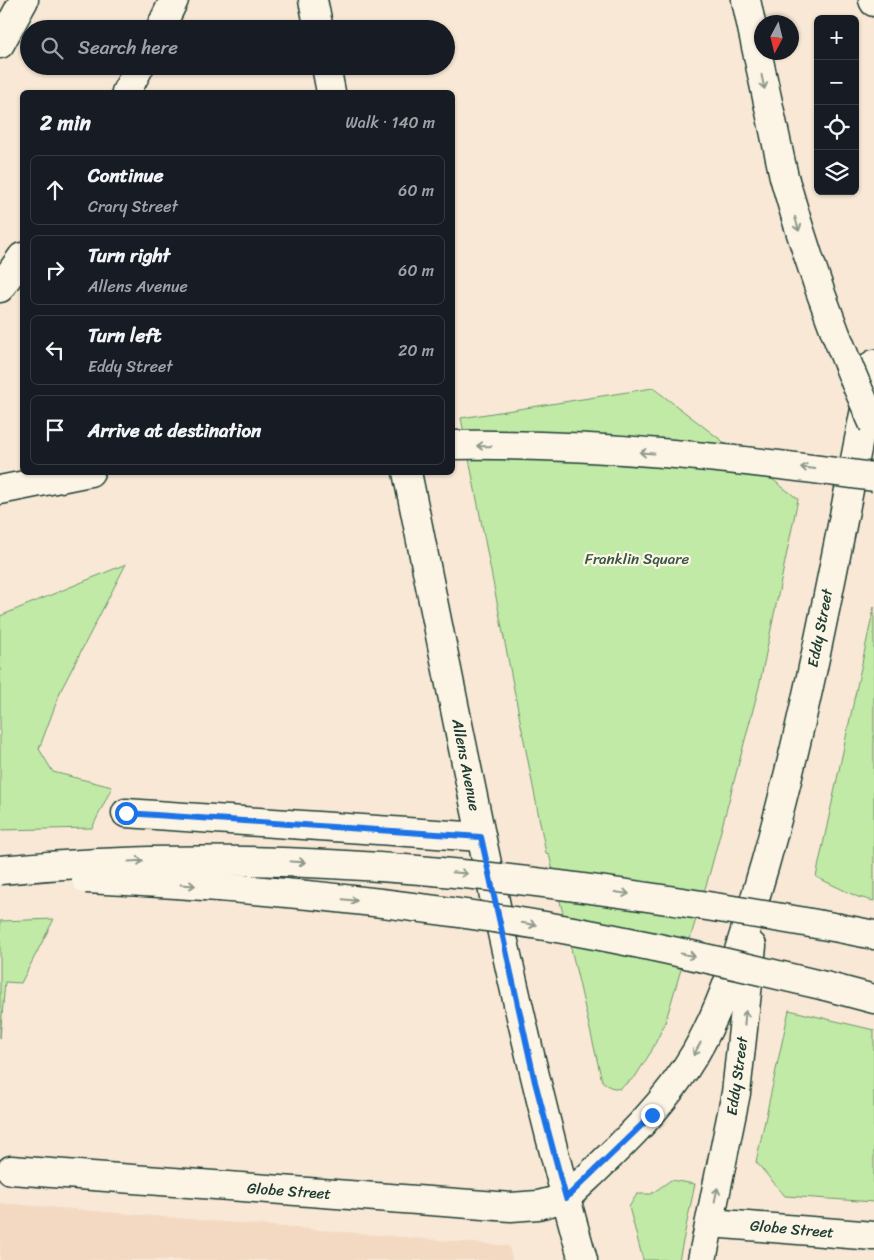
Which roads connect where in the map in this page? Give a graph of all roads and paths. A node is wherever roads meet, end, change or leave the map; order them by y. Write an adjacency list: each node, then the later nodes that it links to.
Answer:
1 (24, 0): 7 (main road)
2 (174, 0): 5 (main road)
3 (313, 0): 6 (main road)
4 (746, 0): 15 (main road, one-way to 15, bridge)
5 (164, 20)
6 (317, 20)
7 (0, 44)
8 (135, 75): 10 (main road)
9 (328, 75): 11 (main road)
10 (127, 90)
11 (331, 90)
12 (20, 260): 13 (main road)
13 (0, 288)
14 (874, 364): 25 (main road, Eddy Street)
15 (874, 424)
16 (455, 446): 19 (main road, one-way to 16, bridge)
17 (75, 475): 20 (main road)
18 (408, 475): 22 (main road, Allens Avenue)
19 (874, 477)
20 (0, 490)
21 (126, 813): 22 (main road)
22 (481, 837): 29 (main road, Allens Avenue)
23 (0, 870): 26 (main road, one-way to 26, bridge)
24 (0, 875): 27 (main road, one-way to 27, bridge)
25 (757, 889): 29 (main road, Eddy Street, one-way to 29); 30 (main road, Eddy Street, one-way to 25)
26 (874, 935)
27 (874, 999)
28 (11, 1170): 29 (main road, Globe Street)
29 (566, 1198): 32 (main road, Allens Avenue)
30 (710, 1223): 31 (main road, Globe Street); 33 (main road, Eddy Street)
31 (874, 1236)
32 (582, 1260)
33 (702, 1260)

